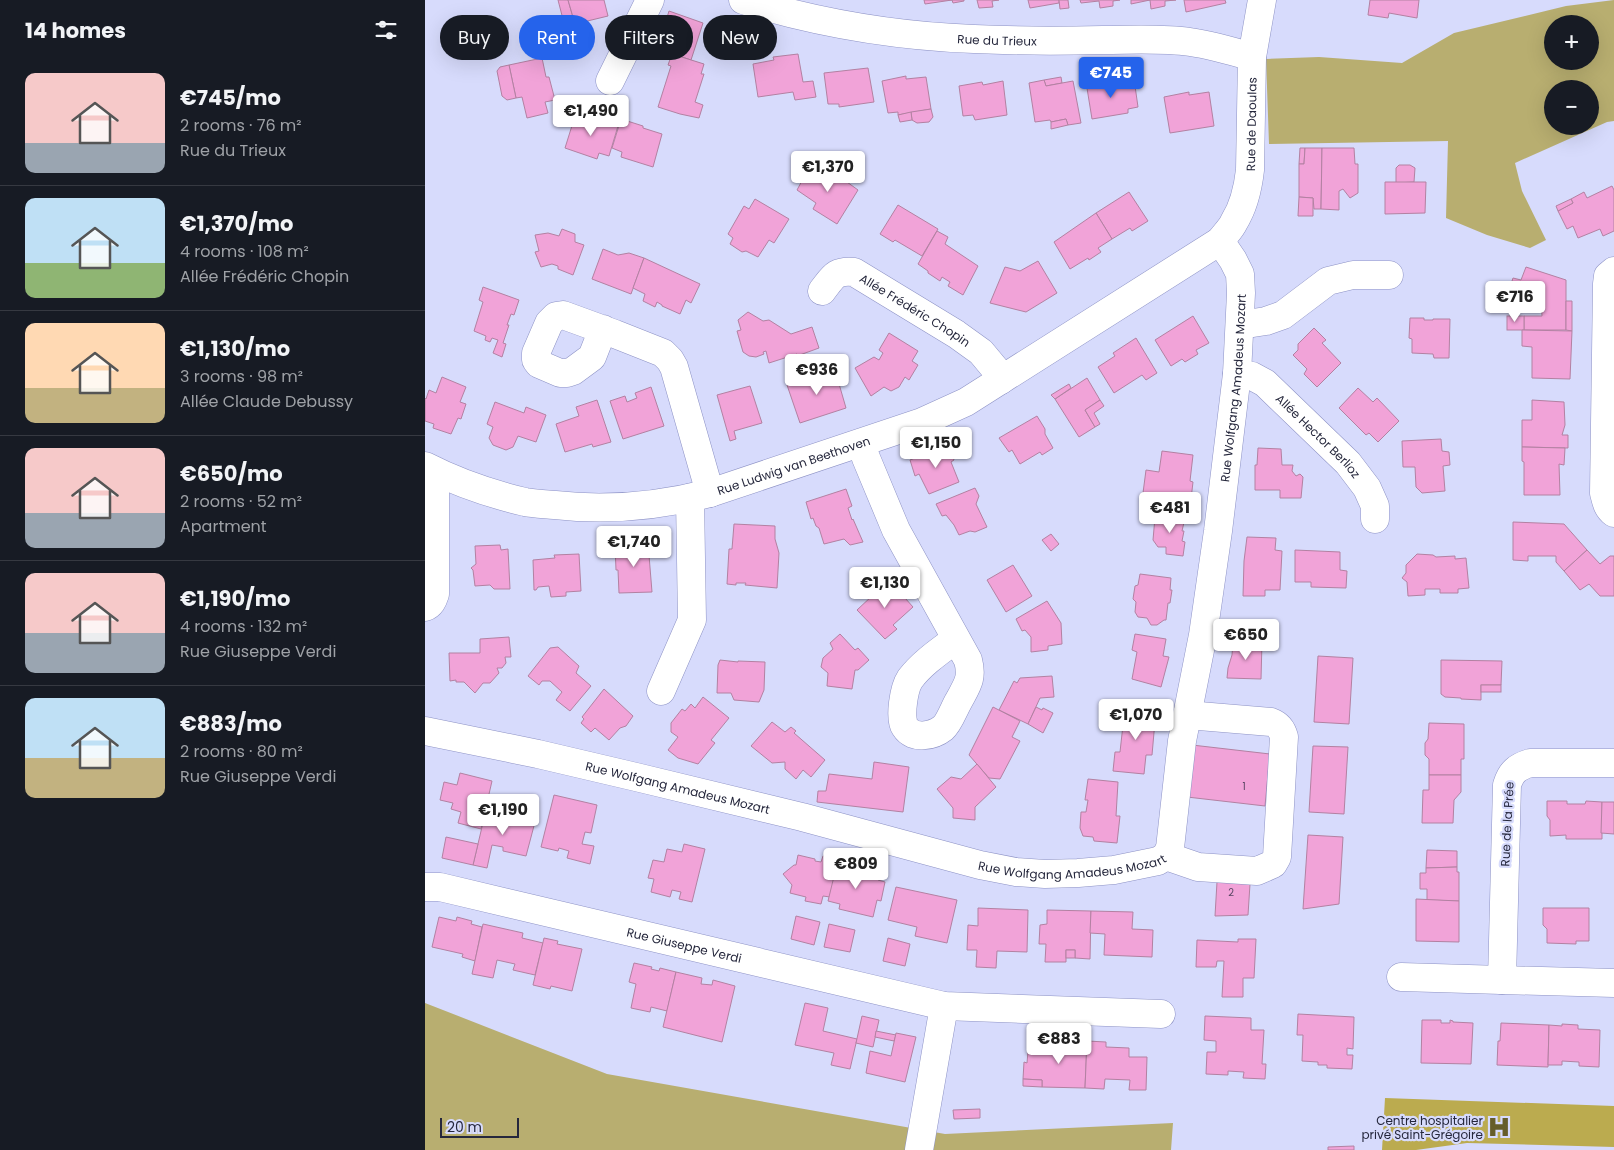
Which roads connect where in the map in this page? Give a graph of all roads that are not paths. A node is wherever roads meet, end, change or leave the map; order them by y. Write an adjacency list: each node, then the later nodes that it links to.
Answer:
1 (650, 0): 5 (street)
2 (743, 0): 4 (street, Rue du Trieux)
3 (1262, 0): 4 (street, Rue de Daoulas)
4 (1252, 58): 6 (street, Rue de Daoulas)
5 (610, 81)
6 (1220, 241): 10 (street, Rue Wolfgang Amadeus Mozart); 13 (street, Rue Ludwig van Beethoven)
7 (1614, 271): 17 (street)
8 (1389, 276): 10 (street)
9 (822, 291): 13 (street, Allée Frédéric Chopin)
10 (1240, 325): 12 (street, Rue Wolfgang Amadeus Mozart)
11 (603, 330): 16 (street)
12 (1237, 374): 18 (street, Allée Hector Berlioz); 23 (street, Rue Wolfgang Amadeus Mozart)
13 (1001, 380): 14 (street, Rue Ludwig van Beethoven)
14 (861, 443): 16 (street, Rue Ludwig van Beethoven); 21 (street)
15 (433, 470): 16 (street, Rue Ludwig van Beethoven); 19 (street)
16 (700, 496): 22 (street)
17 (1614, 513)
18 (1375, 519)
19 (430, 551): 20 (street)
20 (425, 607)
21 (956, 639)
22 (661, 691)
23 (1187, 715): 26 (street, Rue Wolfgang Amadeus Mozart); 26 (street)
24 (425, 730): 26 (street, Rue Wolfgang Amadeus Mozart)
25 (1614, 763): 29 (street, Rue de la Prée)
26 (1166, 856)
27 (425, 887): 31 (street, Rue Giuseppe Verdi)
28 (1401, 977): 29 (street)
29 (1501, 980): 30 (street)
30 (1614, 983)
31 (944, 1006): 32 (street, Rue Giuseppe Verdi); 33 (street)
32 (1161, 1014)
33 (919, 1150)

